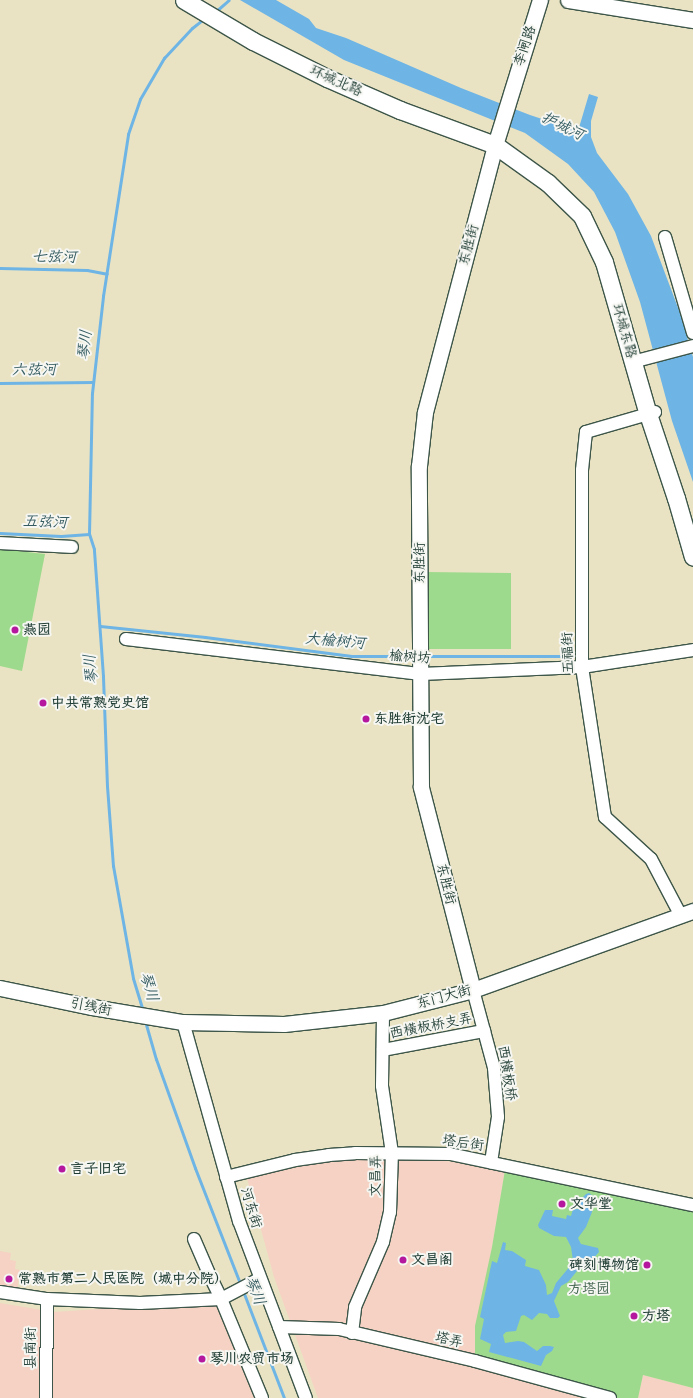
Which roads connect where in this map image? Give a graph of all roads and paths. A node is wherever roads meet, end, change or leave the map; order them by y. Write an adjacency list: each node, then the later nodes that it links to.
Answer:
1 (540, 0): 5 (street, 李闸路)
2 (568, 0): 4 (street)
3 (193, 3): 5 (main road, 环城北路)
4 (693, 20)
5 (496, 142): 9 (main road, 环城东路); 10 (main road, 环城东路); 18 (street, 东胜街)
6 (665, 237): 7 (street)
7 (693, 333)
8 (693, 346): 9 (street)
9 (640, 360): 10 (main road, 环城东路)
10 (652, 413): 11 (main road, 环城东路); 14 (main road, 环城东路); 17 (street, 五福街)
11 (693, 535)
12 (0, 543): 13 (street)
13 (72, 547)
14 (693, 557)
15 (126, 639): 18 (street, 榆树坊)
16 (693, 650): 17 (street, 榆树坊)
17 (582, 667): 18 (street, 榆树坊); 19 (street, 五福街)
18 (421, 670): 21 (street, 东胜街)
19 (687, 913): 21 (street, 东门大街)
20 (0, 988): 23 (street, 引线街)
21 (472, 990): 22 (street, 东门大街); 24 (street, 西横板桥)
22 (383, 1014): 23 (street, 东门大街); 25 (street, 文昌弄)
23 (183, 1022): 28 (street, 河东街)
24 (484, 1031): 25 (street, 西横板桥支弄); 27 (street, 西横板桥)
25 (383, 1050): 26 (street, 文昌弄)
26 (392, 1153): 27 (street, 塔后街); 28 (street, 塔后街); 36 (street, 文昌弄)
27 (491, 1162): 29 (street, 塔后街)
28 (226, 1177): 31 (street, 河东街)
29 (693, 1204)
30 (194, 1239): 34 (street)
31 (259, 1279): 34 (street); 35 (street, 河东街)
32 (0, 1292): 33 (street)
33 (46, 1299): 34 (street); 37 (street, 县南街)
34 (222, 1299): 38 (street)
35 (280, 1327): 36 (street, 塔弄); 39 (street, 河东街)
36 (352, 1333): 40 (street, 塔弄)
37 (46, 1398)
38 (262, 1398)
39 (306, 1398)
40 (610, 1398)

